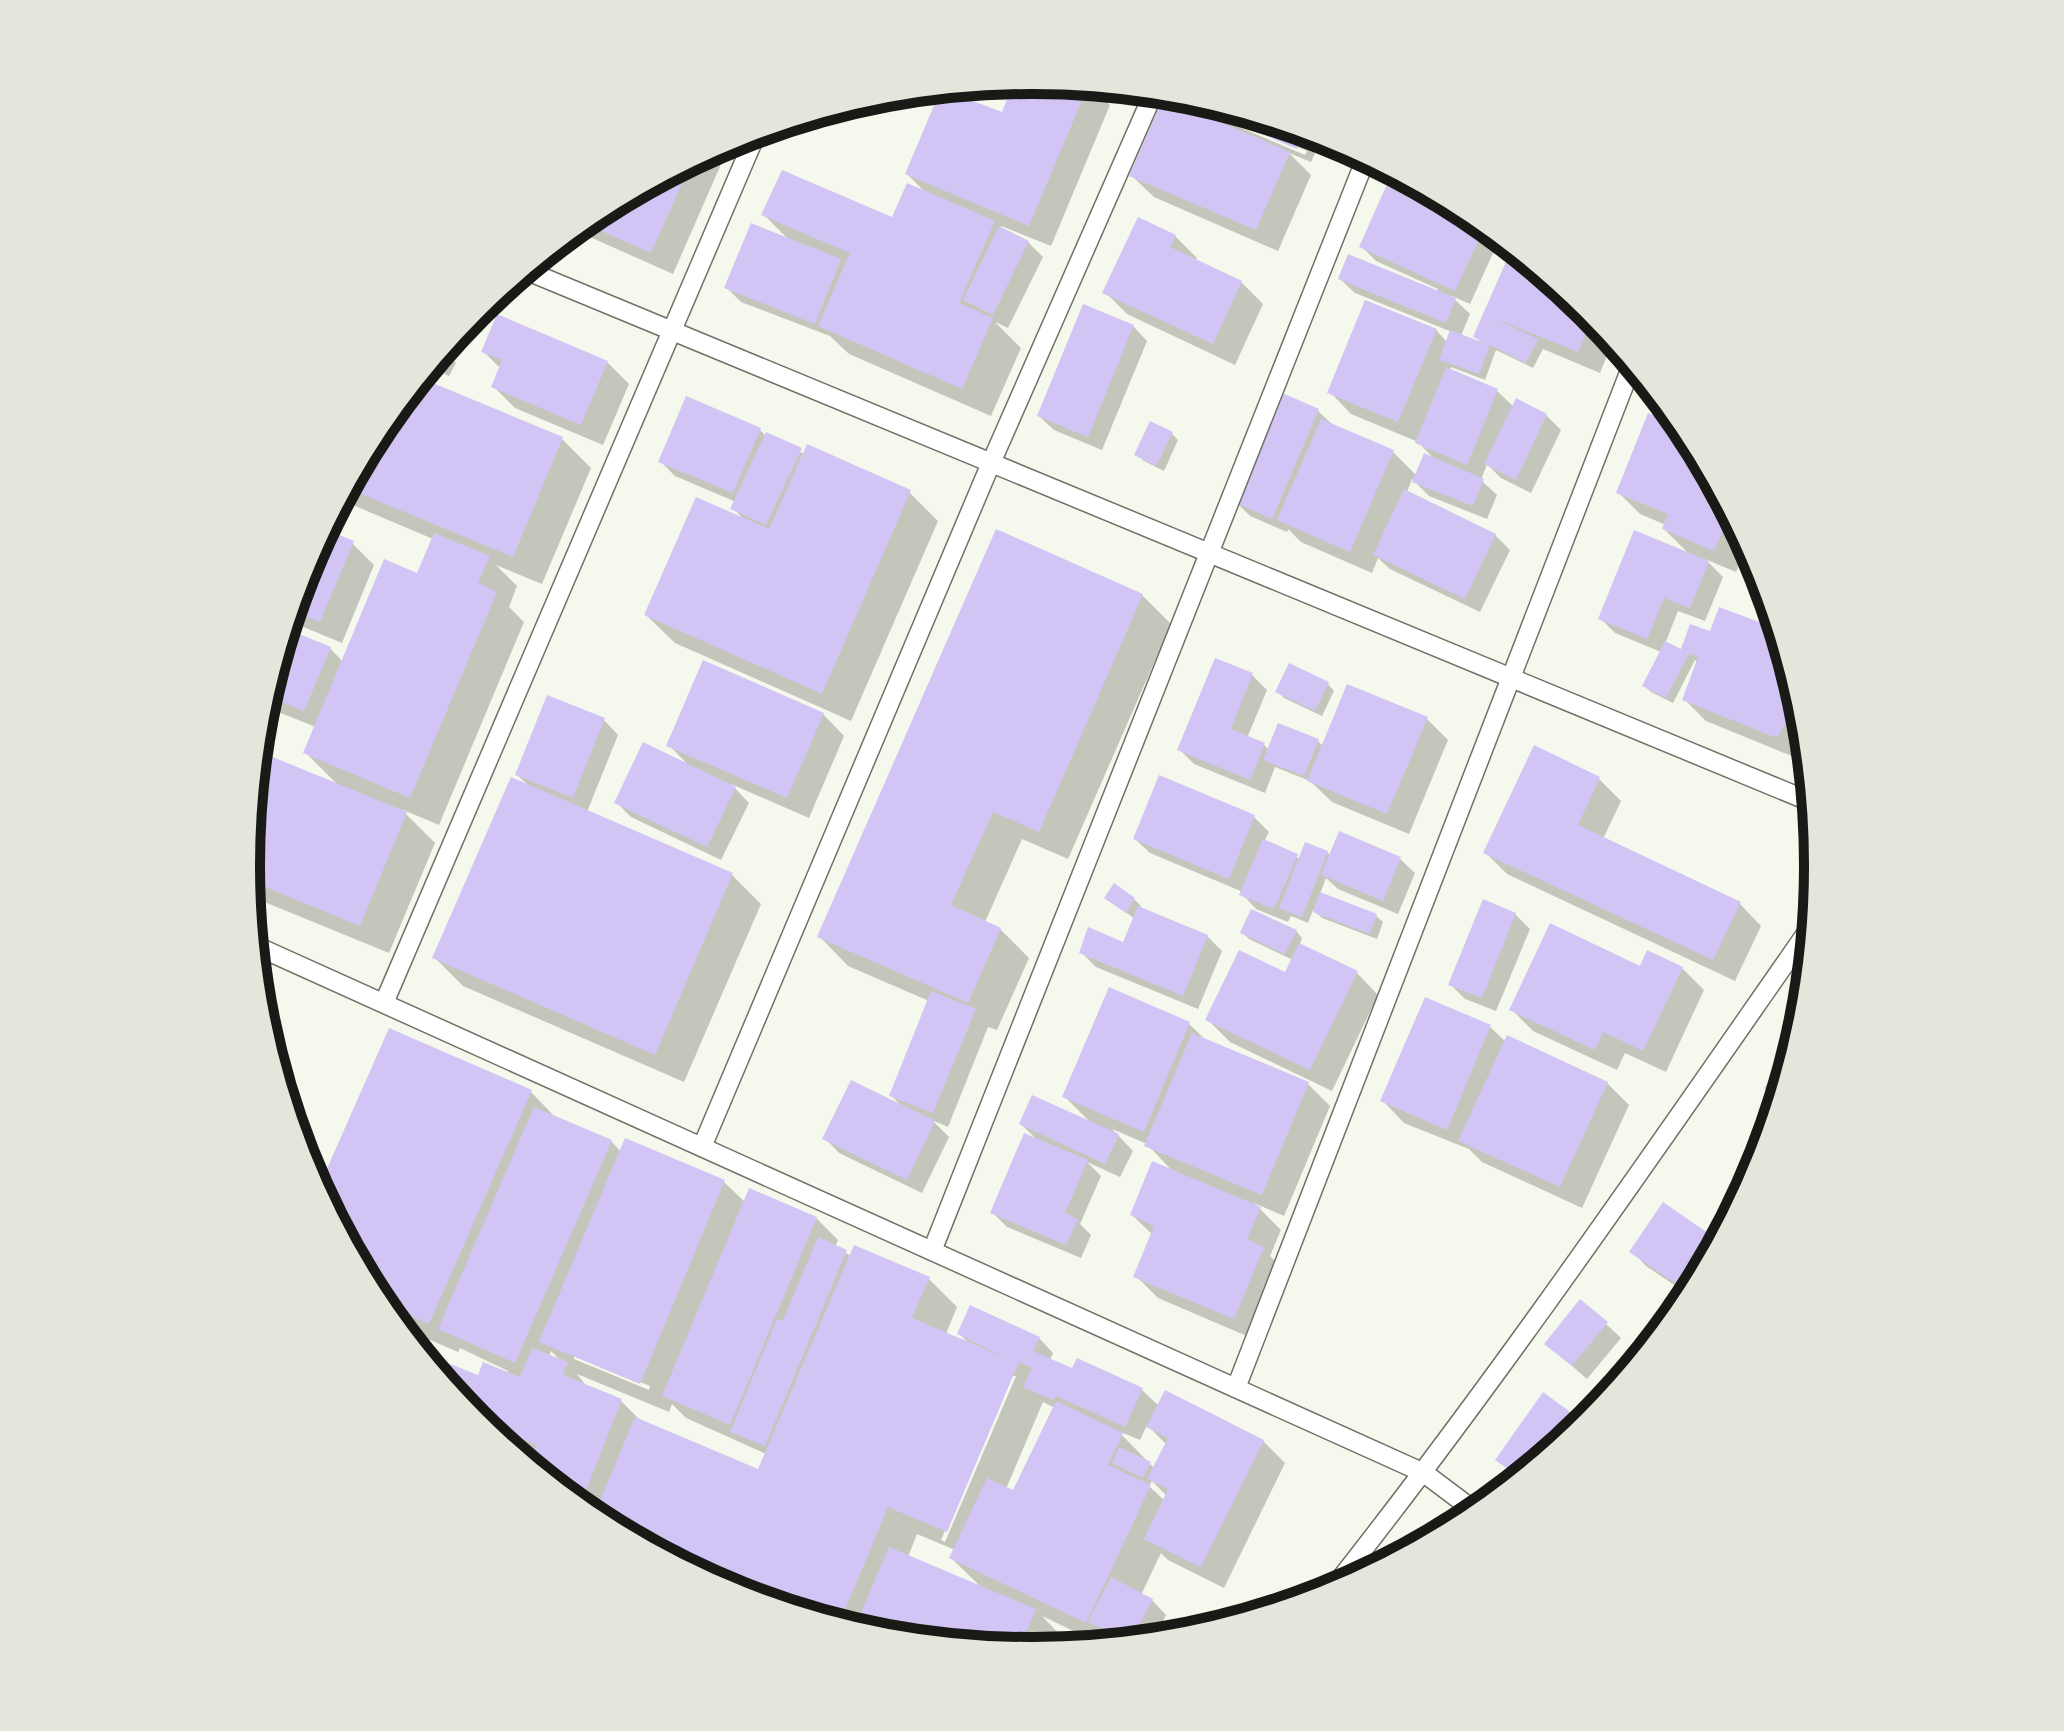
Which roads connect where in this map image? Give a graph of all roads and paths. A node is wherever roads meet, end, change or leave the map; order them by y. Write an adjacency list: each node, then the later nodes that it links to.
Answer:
1 (1149, 104): 7 (lane)
2 (750, 148): 5 (lane)
3 (1362, 169): 8 (lane)
4 (536, 274): 5 (lane)
5 (673, 331): 7 (lane); 13 (lane)
6 (1628, 376): 9 (lane)
7 (991, 463): 8 (lane); 14 (lane)
8 (1208, 552): 9 (lane); 15 (lane)
9 (1512, 678): 10 (lane); 16 (lane)
10 (1800, 798)
11 (1799, 943): 17 (lane)
12 (265, 950): 13 (lane)
13 (384, 1003): 14 (lane)
14 (702, 1147): 15 (lane)
15 (932, 1251): 16 (lane)
16 (1236, 1388): 17 (lane)
17 (1424, 1473): 18 (lane); 19 (lane)
18 (1465, 1504)
19 (1349, 1568)

